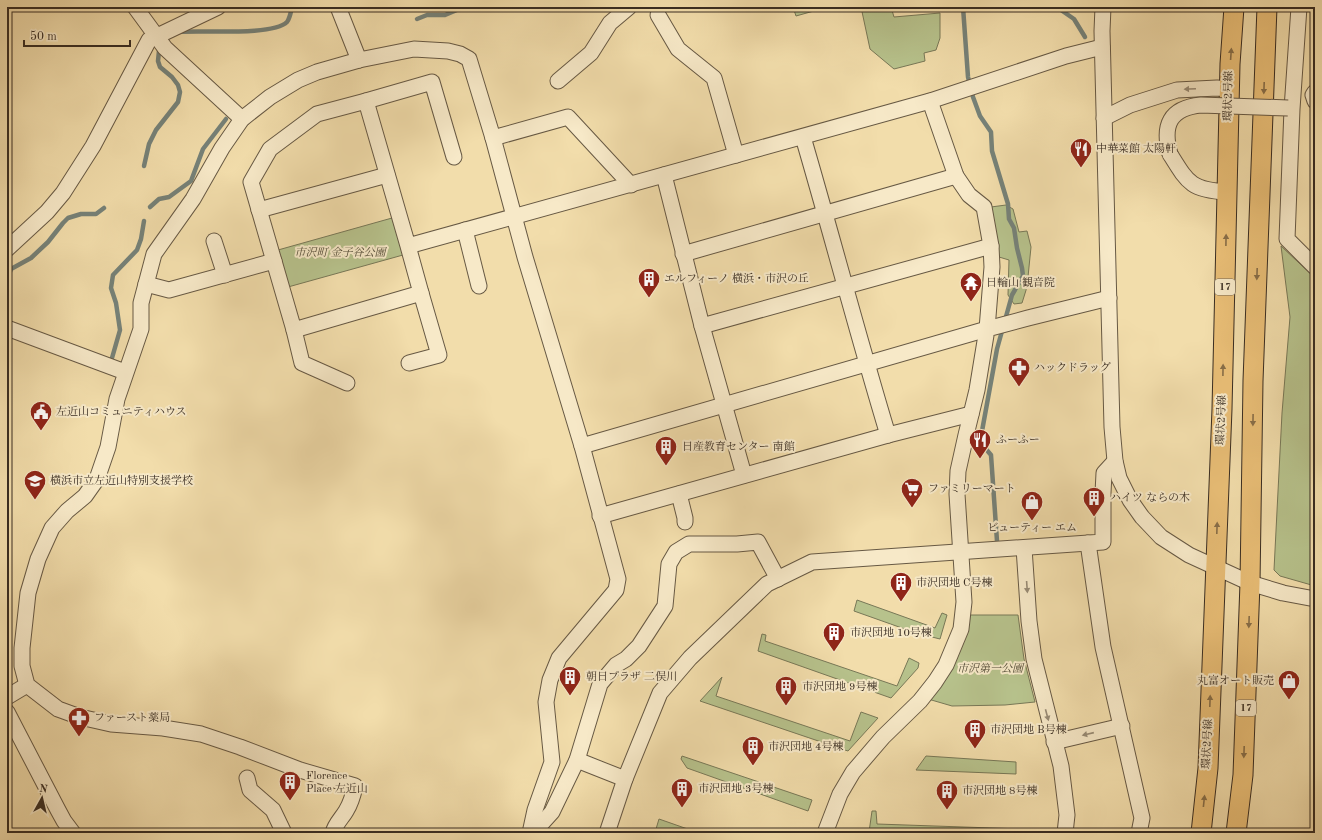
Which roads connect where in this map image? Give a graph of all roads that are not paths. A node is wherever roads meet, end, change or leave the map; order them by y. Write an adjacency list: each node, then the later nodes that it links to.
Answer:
1 (135, 7): 10 (street)
2 (218, 7): 10 (street)
3 (338, 7): 12 (street)
4 (629, 7): 13 (street)
5 (1234, 7): 14 (main road, 環状2号線 / 17, one-way to 5)
6 (1267, 7): 70 (main road, 17, one-way to 70)
7 (1299, 7): 19 (street)
8 (1105, 11): 11 (street)
9 (658, 15): 24 (street)
10 (157, 36): 21 (street); 38 (street)
11 (1102, 47): 18 (street); 20 (street)
12 (359, 60): 21 (street); 23 (street)
13 (558, 82)
14 (1229, 89): 20 (street, one-way to 20); 30 (main road, 環状2号線 / 17)
15 (1315, 92): 16 (street)
16 (1315, 100)
17 (366, 101): 25 (street); 26 (street); 31 (street)
18 (930, 101): 22 (street); 28 (street)
19 (1290, 108): 30 (street, bridge); 41 (street)
20 (1104, 118): 47 (street)
21 (242, 119): 43 (street)
22 (803, 137): 24 (street); 32 (street)
23 (493, 138): 29 (street); 33 (street)
24 (736, 155): 27 (street)
25 (454, 157)
26 (388, 175): 31 (street); 36 (street)
27 (664, 175): 29 (street); 39 (street)
28 (956, 176): 32 (street); 37 (street)
29 (631, 185): 33 (street)
30 (1227, 192): 68 (main road, 環状2号線 / 17, one-way to 30)
31 (259, 210): 40 (street)
32 (825, 214): 39 (street); 45 (street)
33 (515, 216): 34 (street); 59 (street)
34 (465, 230): 36 (street); 44 (street)
35 (214, 241): 42 (street)
36 (408, 246): 46 (street)
37 (991, 246): 45 (street); 51 (street)
38 (7, 249)
39 (683, 254): 48 (street)
40 (274, 261): 42 (street); 50 (street)
41 (1315, 267)
42 (225, 275): 43 (street)
43 (146, 284): 54 (street)
44 (479, 286)
45 (844, 287): 48 (street); 53 (street)
46 (421, 293): 50 (street); 52 (street)
47 (1109, 298): 51 (street); 60 (street)
48 (702, 326): 56 (street)
49 (7, 328): 54 (street)
50 (294, 330): 55 (street)
51 (987, 330): 53 (street); 57 (street)
52 (409, 363)
53 (866, 364): 56 (street); 58 (street)
54 (125, 372): 72 (street)
55 (347, 383)
56 (724, 405): 59 (street); 61 (street)
57 (971, 414): 58 (street); 67 (street)
58 (888, 435): 61 (street)
59 (582, 446): 63 (street)
60 (1115, 461): 65 (street); 68 (street)
61 (744, 475): 62 (street)
62 (679, 494): 63 (street); 64 (street)
63 (600, 516): 83 (street)
64 (684, 522)
65 (1096, 542): 66 (street); 75 (street)
66 (1024, 548): 67 (street); 76 (street, one-way to 76)
67 (961, 552): 69 (street); 86 (street)
68 (1216, 566): 70 (street); 89 (main road, 環状2号線 / 17, one-way to 68)
69 (778, 579): 77 (street); 79 (street)
70 (1250, 583): 71 (street); 90 (main road, 17, one-way to 90)
71 (1315, 599)
72 (27, 685): 73 (street); 82 (street)
73 (7, 697)
74 (7, 712): 80 (street)
75 (1122, 726): 76 (street, one-way to 76); 88 (street)
76 (1054, 742): 87 (street)
77 (576, 760): 79 (street); 84 (street)
78 (246, 778): 81 (street)
79 (625, 779): 85 (street)
80 (73, 833)
81 (284, 833)
82 (333, 833)
83 (530, 833)
84 (533, 833)
85 (607, 833)
86 (825, 833)
87 (1065, 833)
88 (1139, 833)
89 (1201, 833)
90 (1236, 833)

